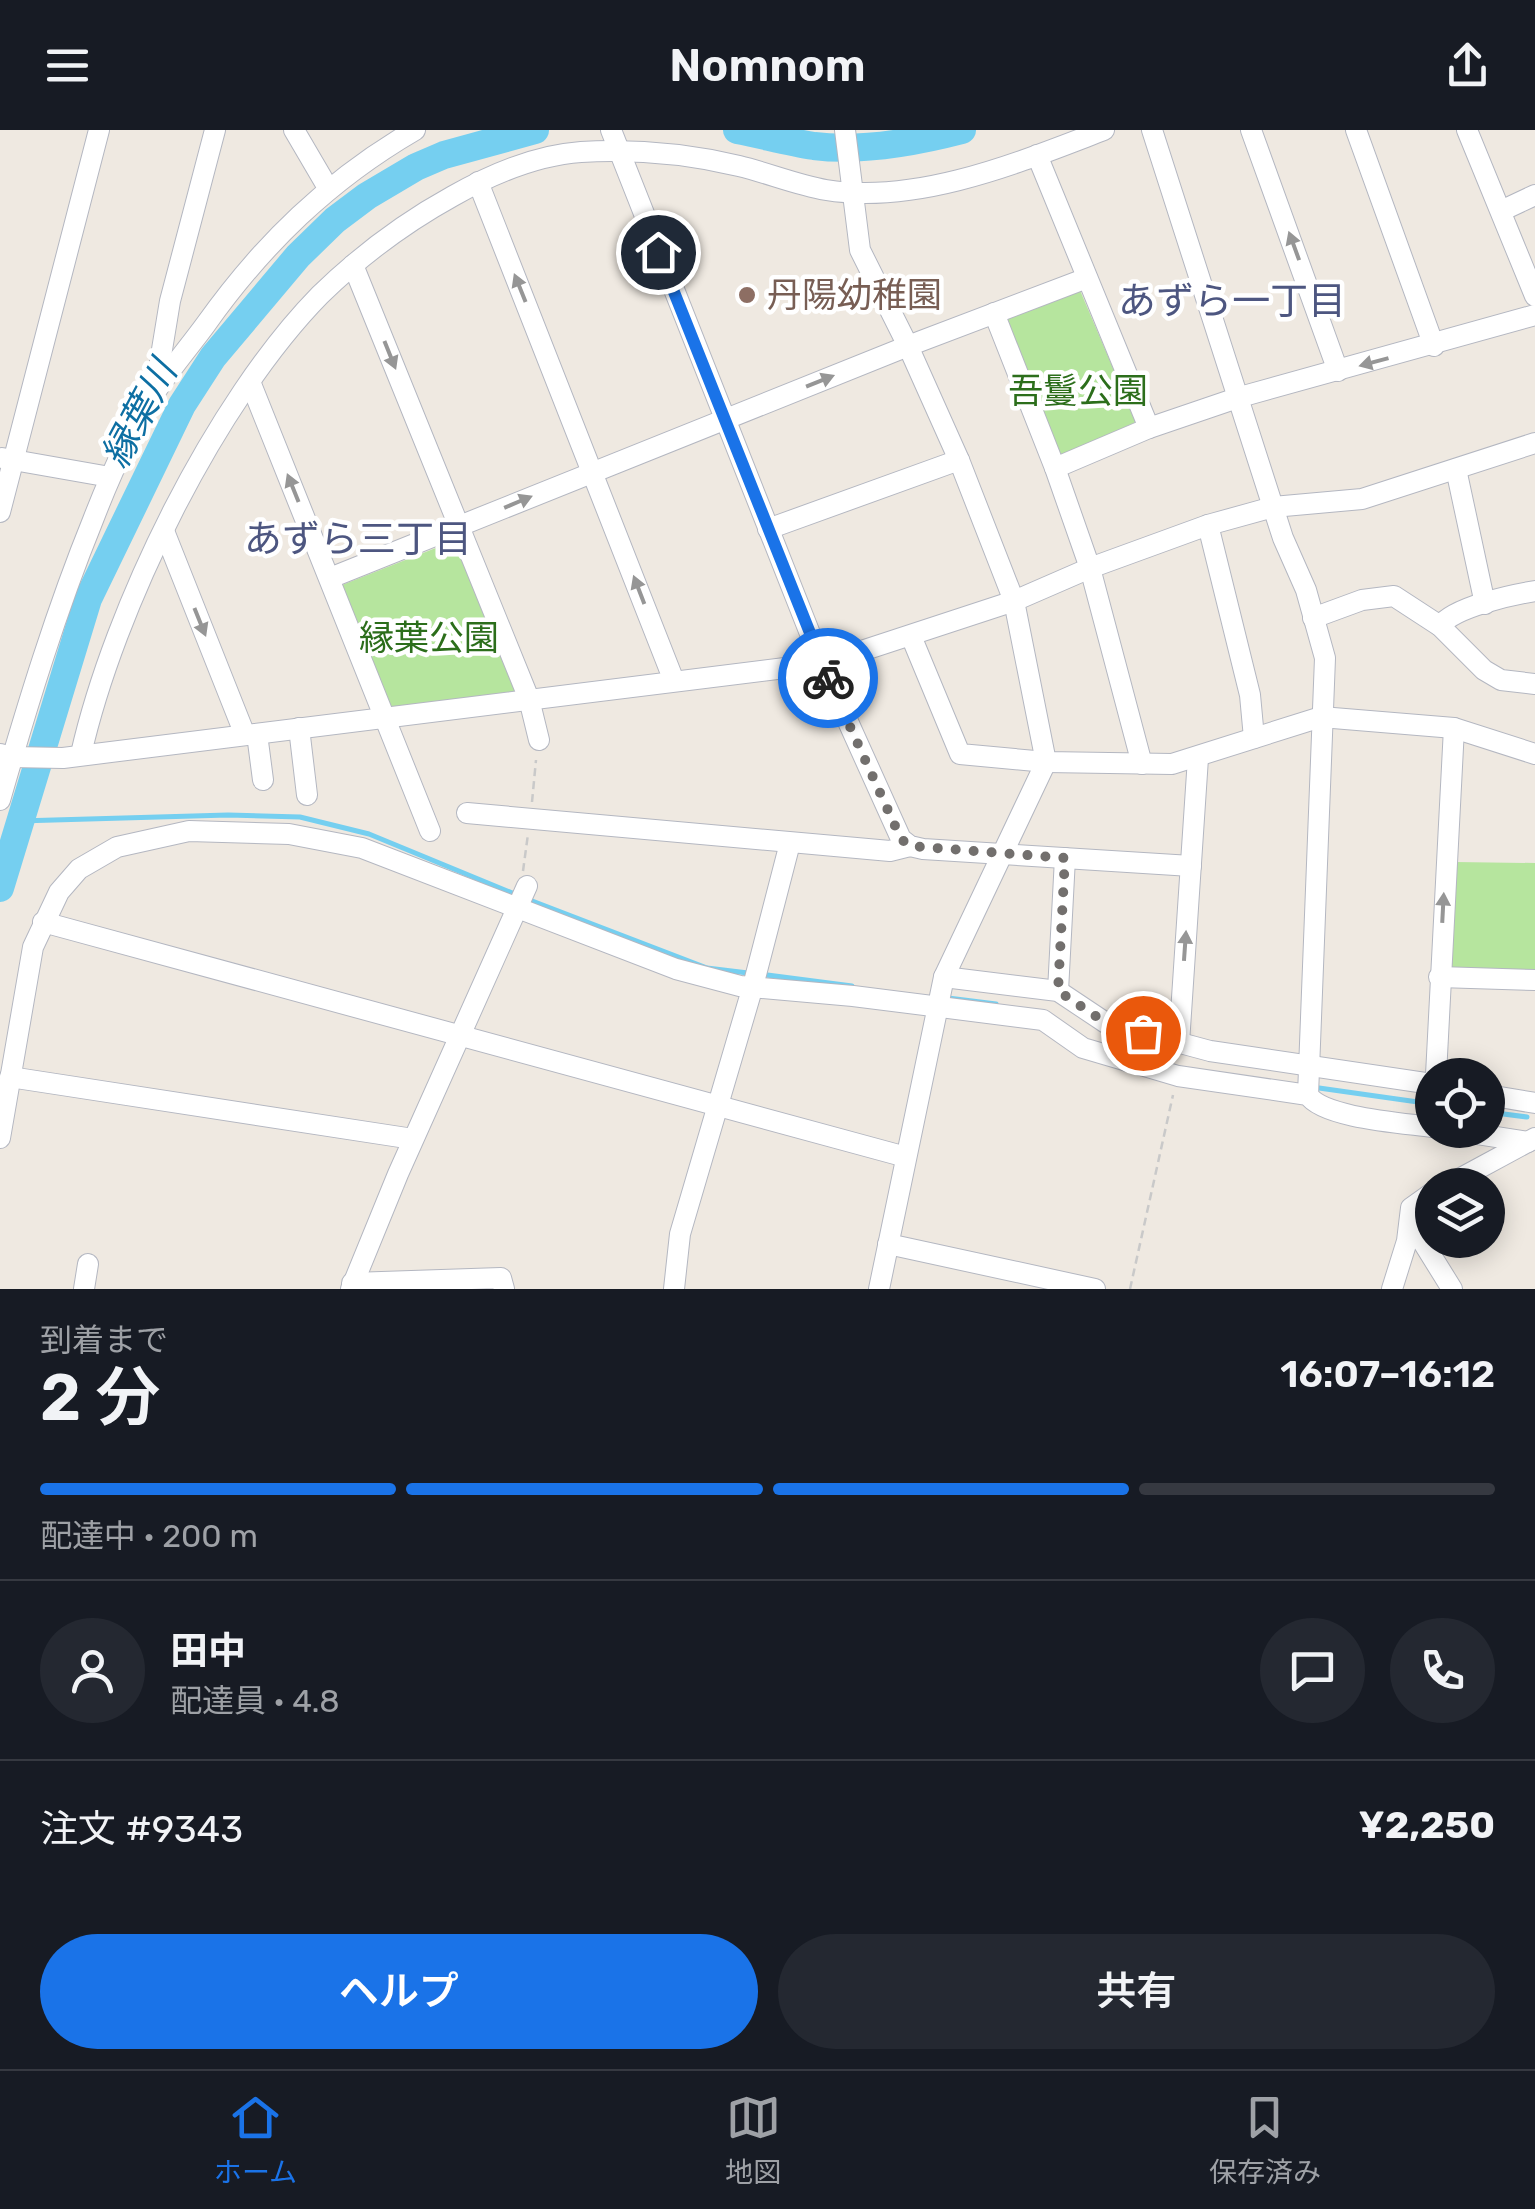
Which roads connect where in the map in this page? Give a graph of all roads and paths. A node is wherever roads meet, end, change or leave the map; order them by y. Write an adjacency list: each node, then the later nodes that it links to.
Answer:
1 (98, 130): 33 (street)
2 (216, 130): 28 (street)
3 (294, 130): 16 (street)
4 (414, 130): 16 (street)
5 (826, 130): 11 (street)
6 (1104, 130): 13 (street)
7 (1152, 130): 29 (street)
8 (1251, 130): 26 (street, one-way to 8)
9 (1356, 130): 25 (street)
10 (1466, 130): 18 (street)
11 (846, 132): 15 (street)
12 (614, 140): 14 (street); 15 (street); 30 (street)
13 (1037, 156): 15 (street); 20 (street)
14 (478, 182): 19 (street); 37 (street, one-way to 14)
15 (852, 182): 24 (street)
16 (328, 188): 28 (street)
17 (1535, 195): 18 (street)
18 (1501, 211): 21 (street)
19 (353, 265): 27 (street); 42 (street, one-way to 42)
20 (1087, 278): 22 (street); 31 (street)
21 (1535, 296)
22 (994, 314): 24 (street); 35 (street)
23 (1535, 316): 25 (street)
24 (908, 346): 30 (street, one-way to 24); 34 (street)
25 (1434, 346): 26 (street, one-way to 26)
26 (1338, 371): 29 (street)
27 (250, 384): 44 (street); 46 (street, one-way to 27)
28 (155, 392): 38 (street)
29 (1240, 397): 31 (street); 39 (street)
30 (724, 419): 37 (street); 43 (street)
31 (1148, 428): 35 (street)
32 (1535, 443): 36 (street)
33 (7, 459): 38 (street); 40 (street)
34 (958, 460): 43 (street); 48 (street)
35 (1055, 468): 45 (street)
36 (1456, 469): 39 (street); 49 (street)
37 (593, 470): 42 (street, one-way to 37); 54 (street, one-way to 37)
38 (110, 477): 65 (street)
39 (1274, 506): 41 (street); 50 (street)
40 (0, 512)
41 (1208, 525): 45 (street); 62 (street)
42 (460, 526): 46 (street); 56 (street)
43 (768, 529): 53 (street)
44 (164, 531): 61 (street, one-way to 61); 66 (street)
45 (1090, 568): 48 (street); 69 (street)
46 (330, 578): 57 (street)
47 (1535, 591): 49 (street)
48 (1014, 601): 52 (street); 68 (street)
49 (1485, 604): 51 (street)
50 (1314, 618): 51 (street); 58 (street)
51 (1440, 626): 55 (street)
52 (910, 636): 53 (street); 68 (street)
53 (822, 664): 54 (street); 76 (street)
54 (674, 681): 56 (street)
55 (1535, 684)
56 (529, 699): 57 (street); 63 (street)
57 (386, 716): 59 (street); 74 (street)
58 (1321, 717): 60 (street); 62 (street); 92 (street)
59 (298, 728): 61 (street); 71 (street)
60 (1454, 728): 64 (street); 82 (street, one-way to 60)
61 (251, 735): 66 (street); 70 (street)
62 (1254, 738): 67 (street)
63 (540, 740)
64 (1535, 754)
65 (10, 756): 66 (street); 72 (street)
66 (72, 756)
67 (1198, 758): 69 (street); 79 (street)
68 (1046, 762): 69 (street); 77 (street)
69 (1142, 764)
70 (263, 780)
71 (307, 794)
72 (0, 800)
73 (466, 813): 75 (street)
74 (430, 830)
75 (790, 843): 76 (street); 83 (street)
76 (910, 846): 77 (street)
77 (1001, 854): 78 (street); 86 (street)
78 (1065, 858): 79 (street); 85 (street)
79 (1191, 866): 88 (street, one-way to 79)
80 (522, 896): 81 (street); 83 (street); 87 (street)
81 (43, 922): 87 (street); 91 (street)
82 (1439, 976): 84 (street); 89 (street)
83 (755, 978): 86 (street); 96 (street)
84 (1535, 980)
85 (1058, 991): 86 (street); 88 (street)
86 (940, 994): 90 (street); 102 (street)
87 (459, 1035): 96 (street); 99 (street)
88 (1179, 1043): 92 (street)
89 (1437, 1058)
90 (1178, 1076): 92 (street); 115 (path)
91 (10, 1077): 98 (street); 99 (street)
92 (1309, 1082): 93 (street); 97 (street)
93 (1415, 1084)
94 (1505, 1098): 95 (street)
95 (1535, 1102)
96 (718, 1108): 102 (street); 112 (street)
97 (1415, 1124)
98 (0, 1138)
99 (414, 1139): 109 (street)
100 (1505, 1139): 101 (street)
101 (1533, 1144): 103 (street)
102 (906, 1157): 106 (street)
103 (1483, 1168)
104 (1415, 1206): 105 (street)
105 (1412, 1223): 116 (street); 117 (street)
106 (888, 1244): 108 (street); 113 (street)
107 (88, 1264): 110 (street)
108 (1030, 1282): 114 (street)
109 (352, 1286): 111 (street)
110 (84, 1289)
111 (504, 1289)
112 (674, 1289)
113 (879, 1289)
114 (1095, 1289)
115 (1130, 1289)
116 (1392, 1289)
117 (1452, 1289)

